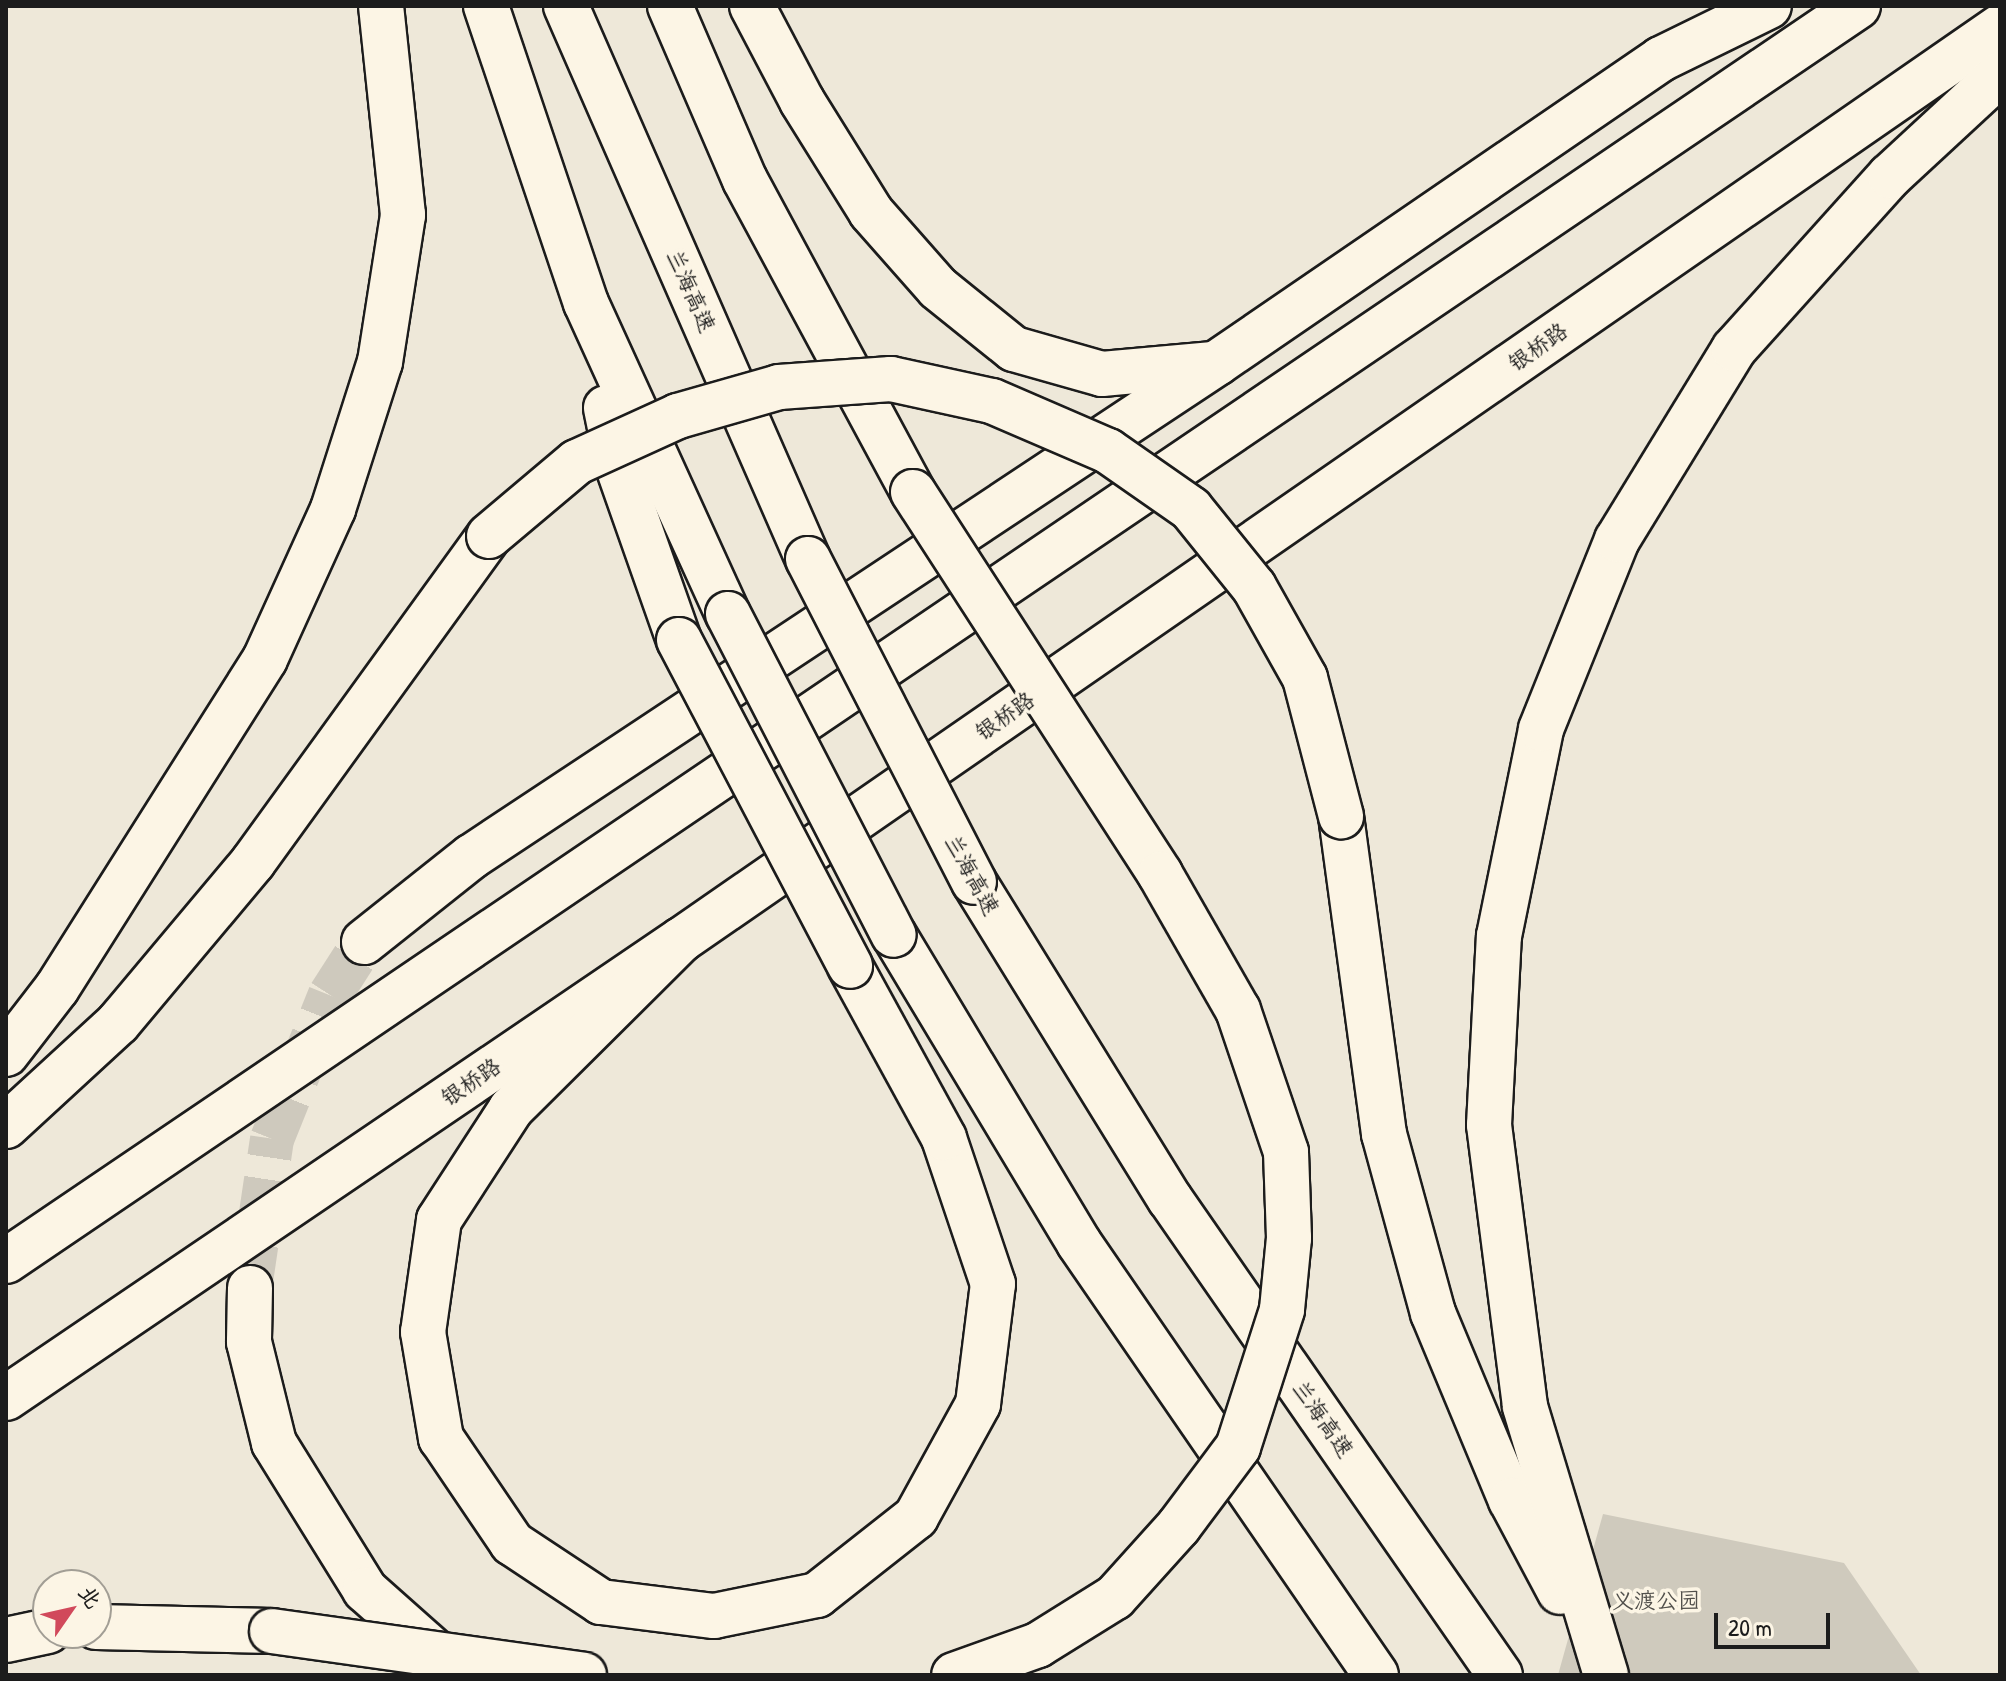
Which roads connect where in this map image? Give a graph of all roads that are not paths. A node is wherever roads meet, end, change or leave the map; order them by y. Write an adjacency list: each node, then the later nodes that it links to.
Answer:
1 (381, 6): 14 (main road)
2 (486, 6): 10 (main road)
3 (566, 6): 27 (main road, 兰海高速, bridge)
4 (670, 6): 25 (main road, bridge)
5 (752, 6): 11 (main road)
6 (1769, 6): 11 (main road)
7 (1858, 6): 16 (main road)
8 (2000, 27): 12 (main road, 银桥路)
9 (2000, 74): 22 (main road)
10 (586, 303): 12 (main road, bridge); 26 (main road, bridge)
11 (1217, 363): 13 (main road)
12 (681, 940): 18 (main road, 银桥路)
13 (364, 942)
14 (6, 1054)
15 (6, 1126): 22 (main road, bridge)
16 (6, 1261)
17 (250, 1288): 23 (main road)
18 (6, 1398)
19 (112, 1627): 24 (main road, bridge)
20 (32, 1634): 21 (main road)
21 (6, 1640)
22 (1603, 1670)
23 (461, 1675)
24 (584, 1675)
25 (954, 1675)
26 (1376, 1675)
27 (1500, 1675)

